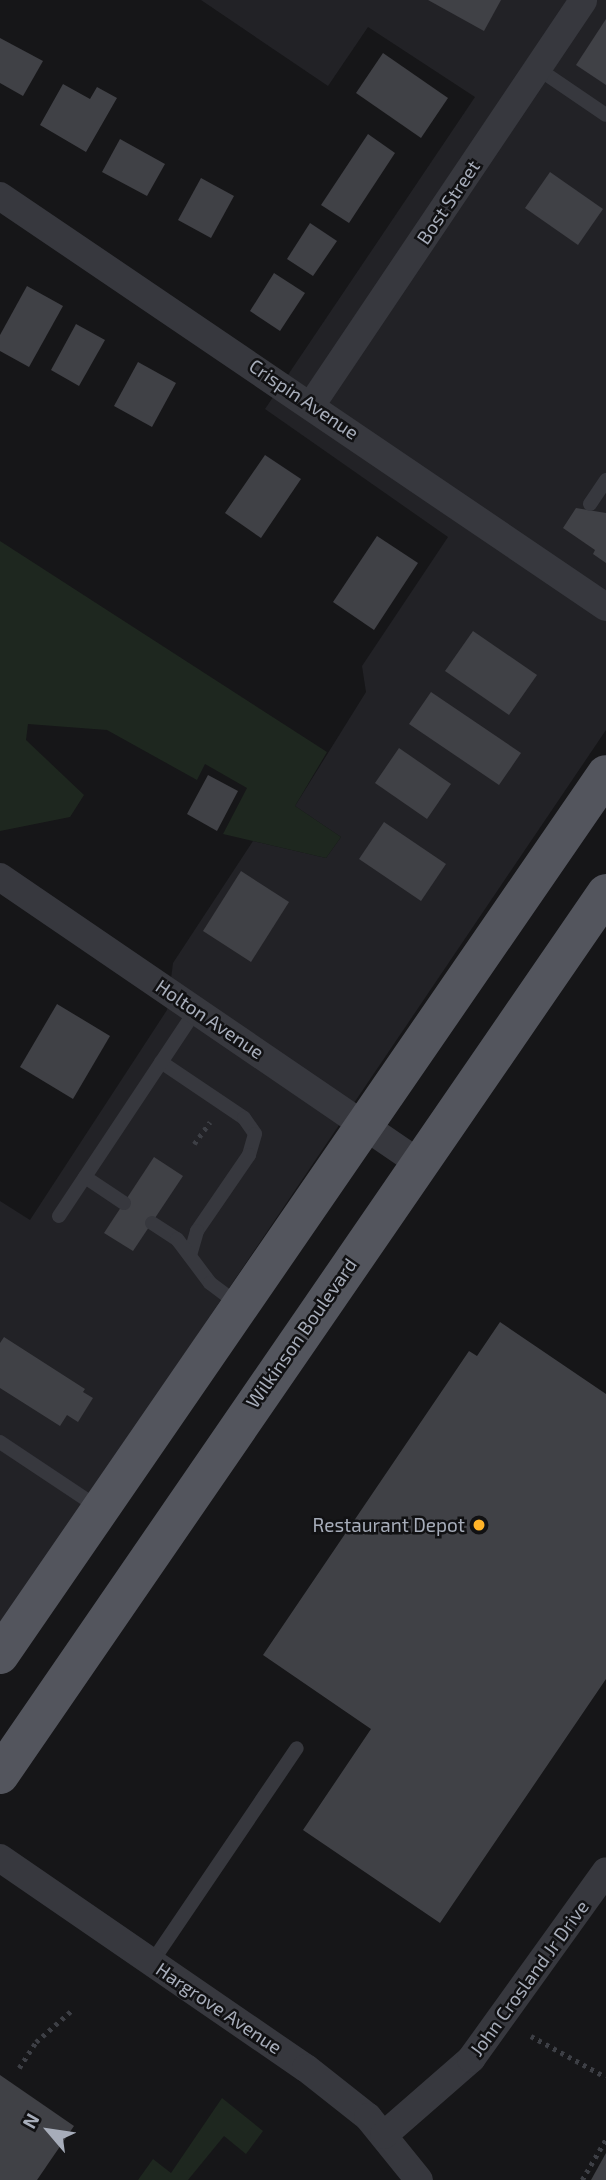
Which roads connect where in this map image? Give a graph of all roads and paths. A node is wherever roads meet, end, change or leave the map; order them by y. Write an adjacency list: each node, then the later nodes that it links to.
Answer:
1 (583, 0): 2 (street, Bost Street)
2 (537, 68): 3 (lane); 5 (street, Bost Street)
3 (606, 115)
4 (0, 196): 5 (street, Crispin Avenue)
5 (312, 404): 8 (street, Crispin Avenue)
6 (606, 480): 7 (lane)
7 (590, 503)
8 (606, 607)
9 (606, 774): 14 (main road)
10 (0, 877): 12 (street, Holton Avenue)
11 (606, 893): 15 (main road, Wilkinson Boulevard)
12 (196, 1010): 13 (lane); 14 (street, Holton Avenue)
13 (161, 1062): 16 (lane); 20 (lane)
14 (365, 1125): 15 (street, Holton Avenue); 21 (main road)
15 (419, 1163): 26 (main road, Wilkinson Boulevard)
16 (85, 1177): 17 (lane); 18 (lane)
17 (124, 1203)
18 (59, 1216)
19 (152, 1223): 20 (lane)
20 (190, 1255): 21 (lane)
21 (240, 1306): 23 (main road)
22 (0, 1442): 23 (lane)
23 (101, 1509): 24 (main road)
24 (0, 1655)
25 (297, 1748): 29 (lane)
26 (0, 1775)
27 (0, 1858): 29 (street, Hargrove Avenue)
28 (606, 1871): 34 (street, John Crosland Jr Drive)
29 (152, 1962): 34 (street, Hargrove Avenue)
30 (72, 2010): 32 (path)
31 (531, 2036): 33 (path)
32 (19, 2067)
33 (606, 2077)
34 (384, 2135): 36 (street, Hargrove Avenue)
35 (606, 2139): 37 (path)
36 (419, 2180)
37 (582, 2180)

